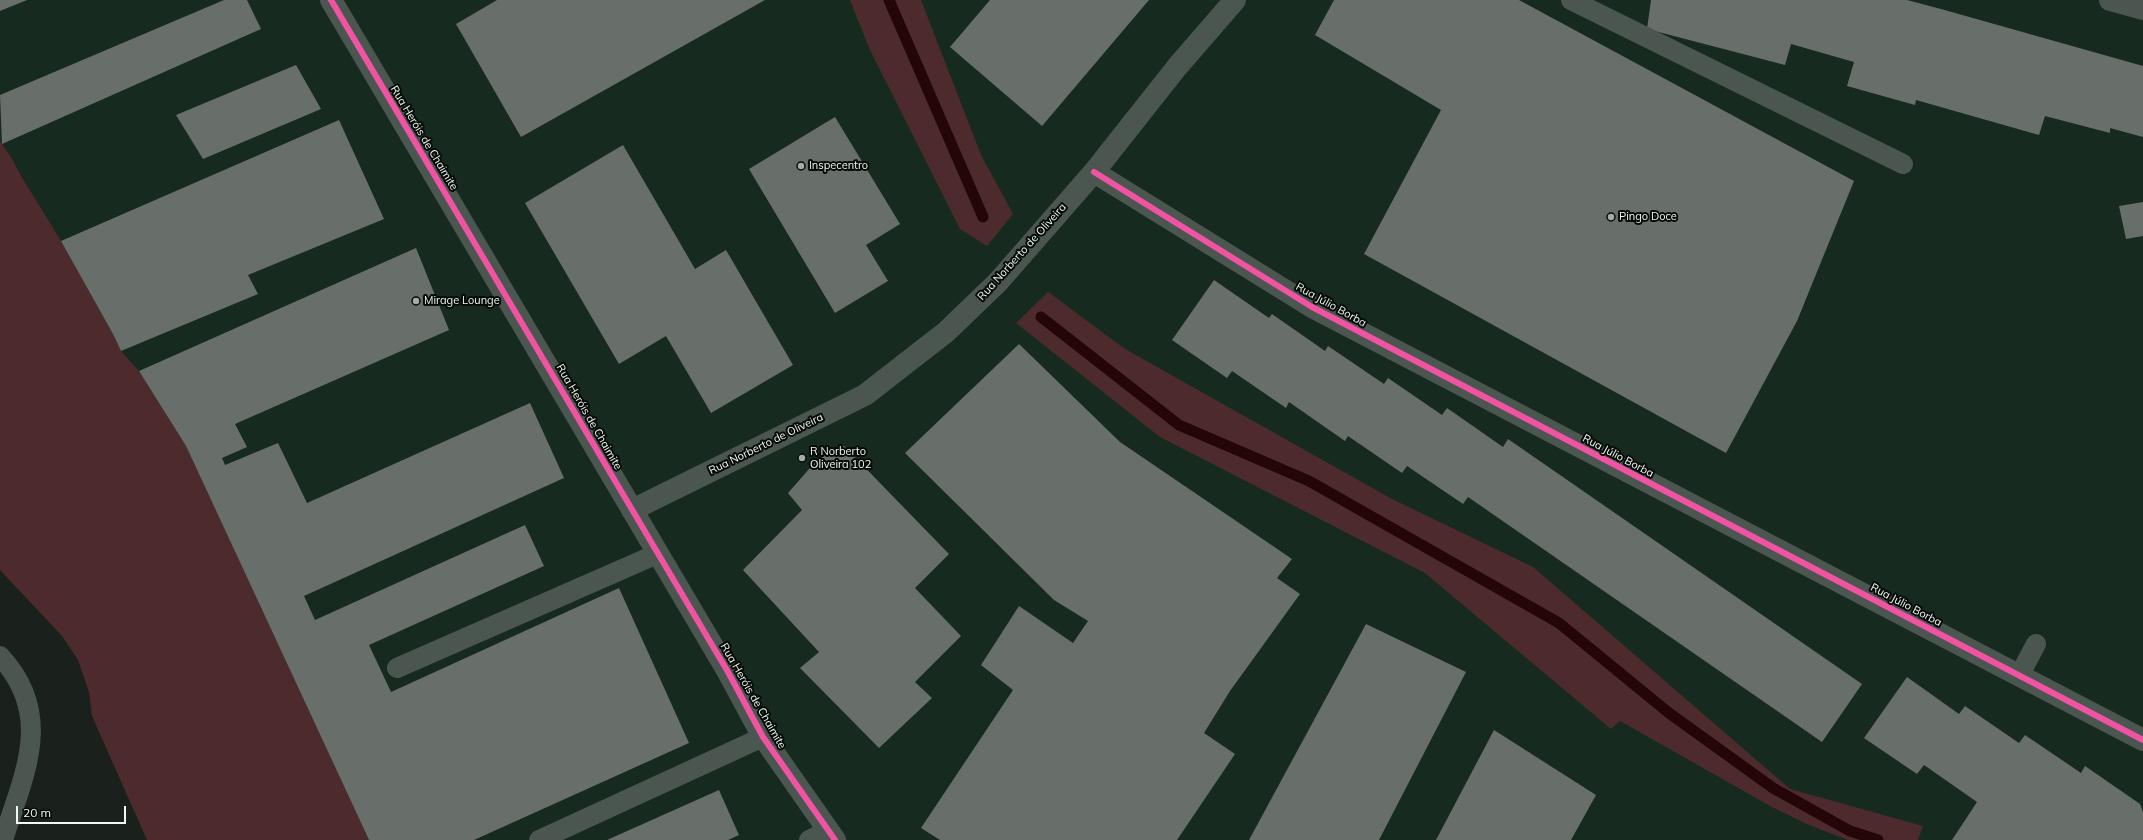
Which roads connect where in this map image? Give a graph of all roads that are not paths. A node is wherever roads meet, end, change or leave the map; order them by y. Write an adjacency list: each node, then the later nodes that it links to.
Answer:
1 (331, 0): 8 (street, Rua Heróis de Chaimite)
2 (1235, 0): 7 (street, Rua Norberto de Oliveira)
3 (1572, 0): 6 (lane)
4 (2110, 0): 5 (street)
5 (2143, 9)
6 (1902, 164)
7 (1094, 172): 8 (street, Rua Norberto de Oliveira); 13 (street, Rua Júlio Borba)
8 (632, 510): 9 (street, Rua Heróis de Chaimite)
9 (657, 554): 12 (lane); 14 (street, Rua Heróis de Chaimite)
10 (2036, 644): 13 (lane)
11 (0, 656): 17 (lane)
12 (397, 668)
13 (2019, 676): 15 (street, Rua Júlio Borba)
14 (763, 737): 16 (street, Rua Heróis de Chaimite); 18 (lane)
15 (2143, 740)
16 (824, 837)
17 (3, 840)
18 (540, 840)

